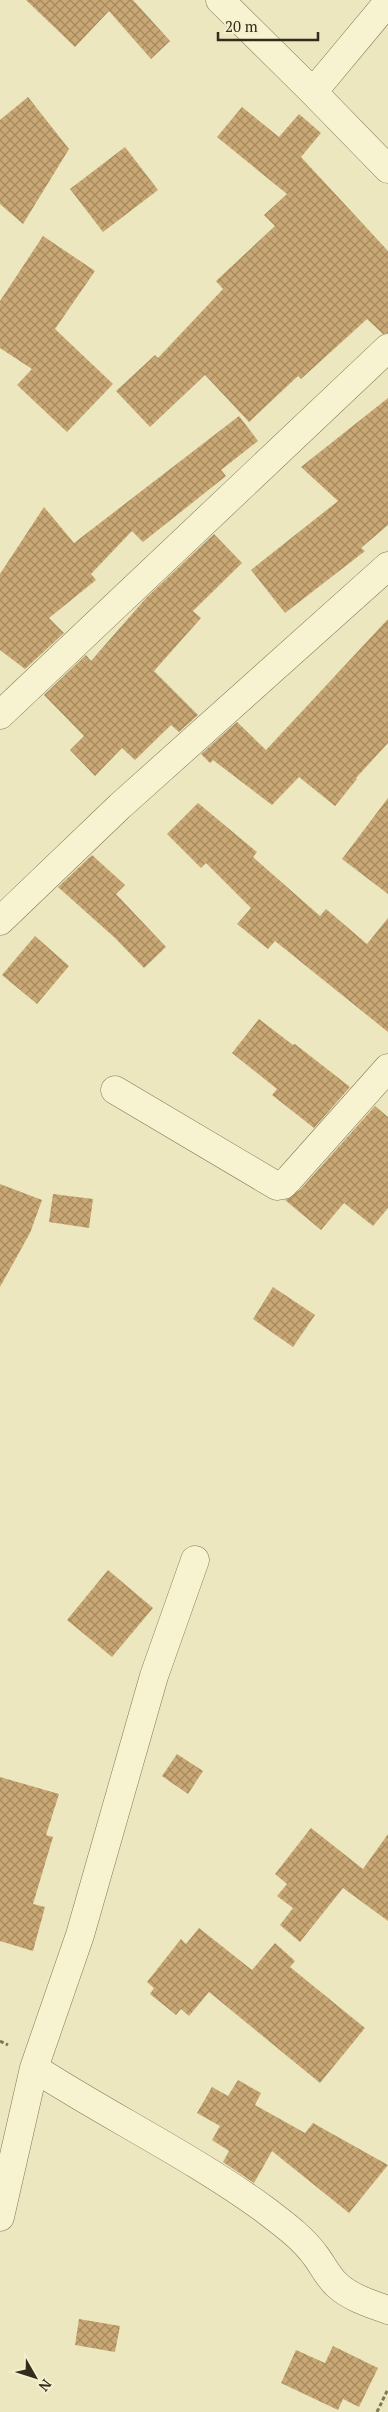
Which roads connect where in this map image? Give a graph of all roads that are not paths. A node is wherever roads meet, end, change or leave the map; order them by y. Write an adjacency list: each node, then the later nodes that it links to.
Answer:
1 (220, 0): 3 (street)
2 (388, 2): 3 (street)
3 (313, 92): 4 (street)
4 (388, 169)
5 (388, 348): 7 (street)
6 (388, 566): 8 (street)
7 (0, 715)
8 (0, 921)
9 (387, 1070): 10 (street)
10 (115, 1090)
11 (195, 1560): 12 (street)
12 (34, 2068): 13 (street); 14 (street)
13 (0, 2217)
14 (388, 2310)

